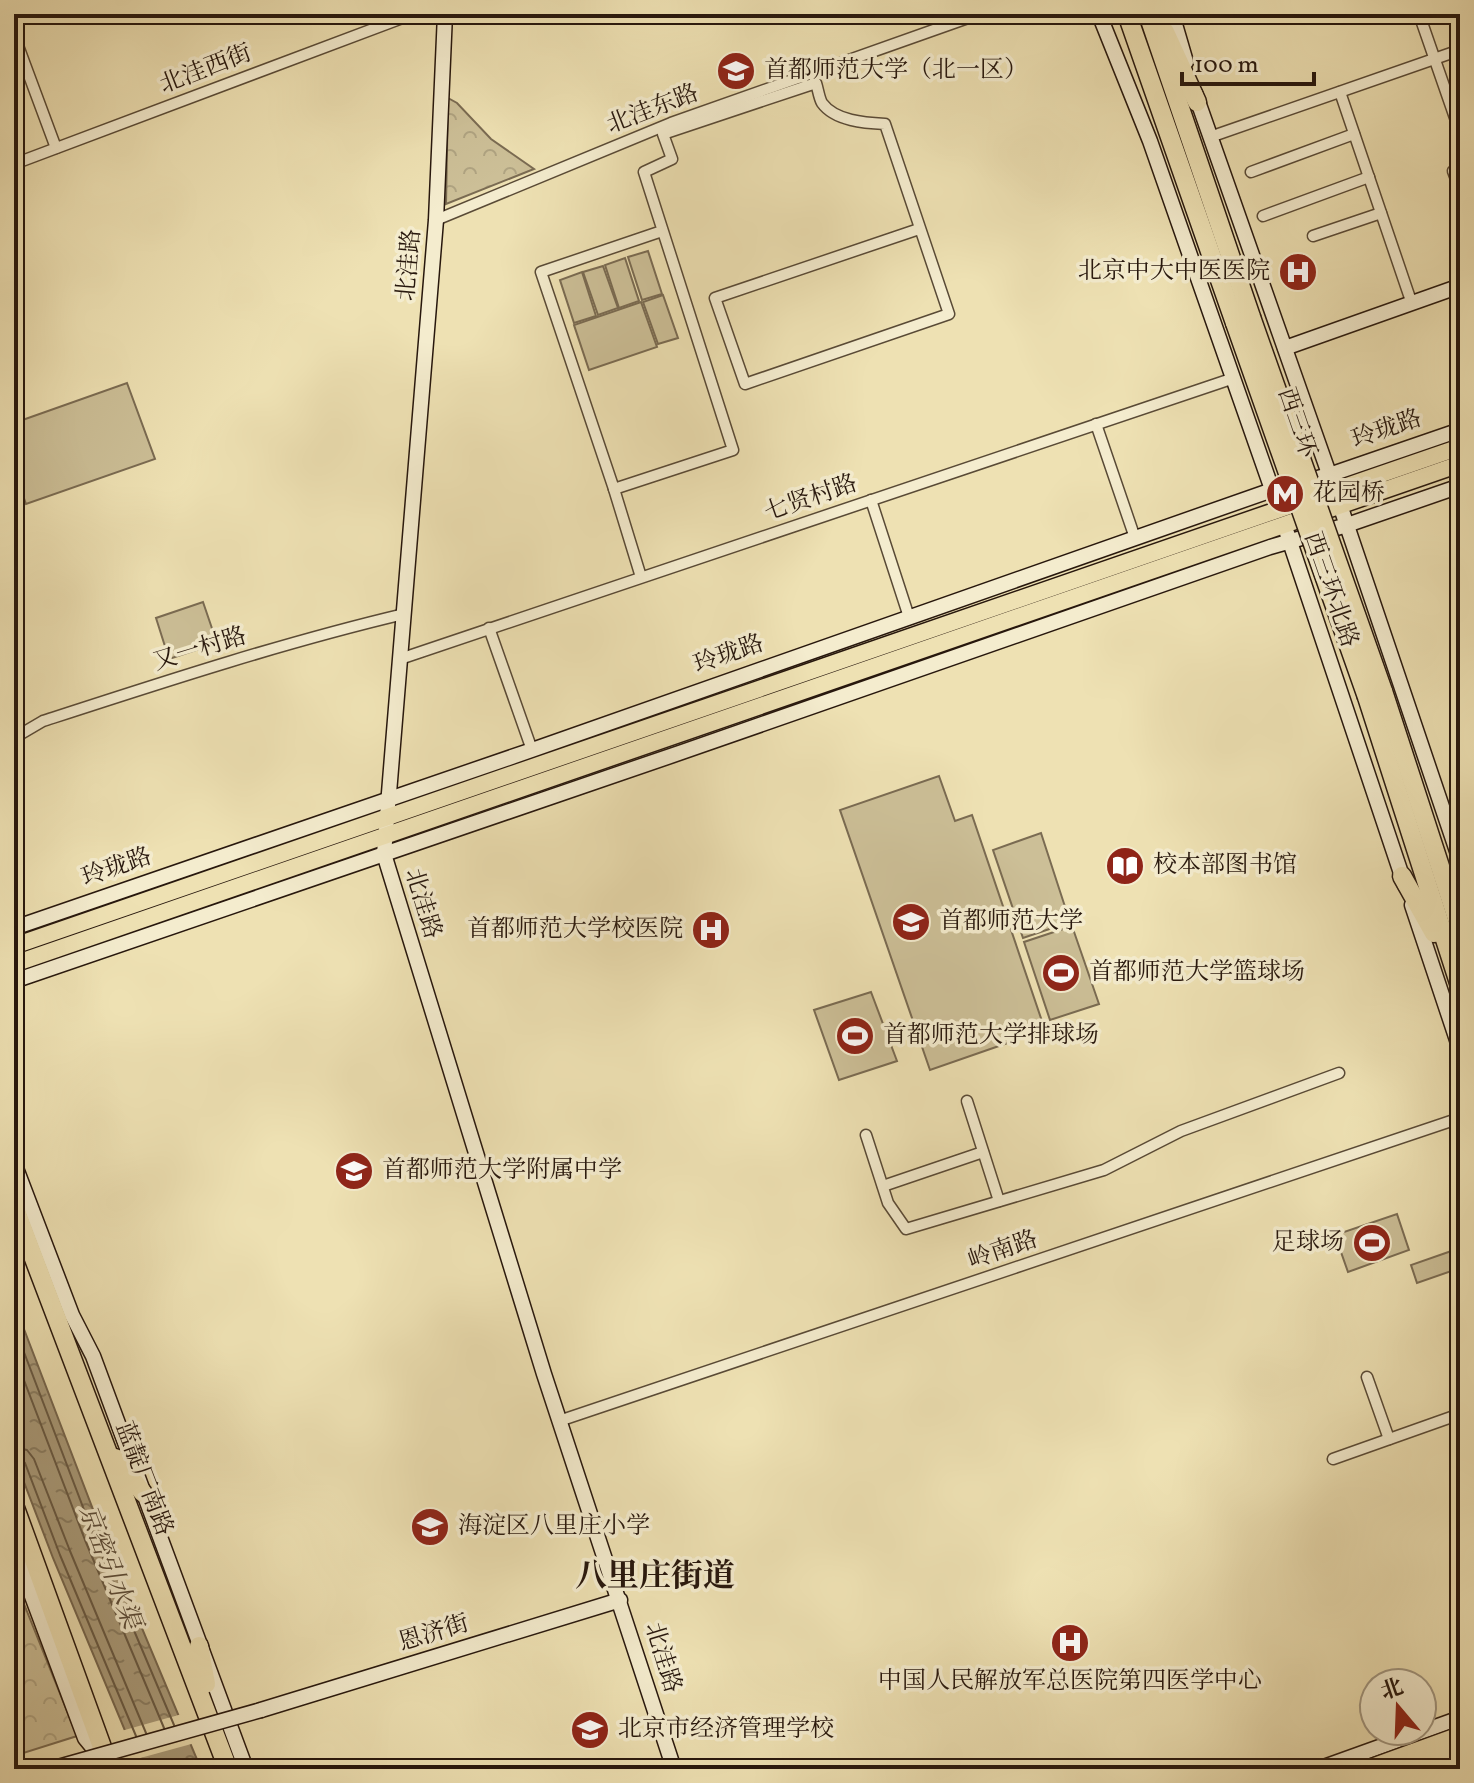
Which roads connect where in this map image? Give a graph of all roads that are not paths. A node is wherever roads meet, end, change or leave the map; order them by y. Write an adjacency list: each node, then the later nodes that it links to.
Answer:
1 (413, 14): 18 (street, 北洼西街)
2 (445, 14): 26 (street, 北洼路)
3 (979, 14): 26 (street, 北洼东路)
4 (1099, 14): 34 (street, 西三环北路)
5 (1127, 14): 32 (highway, 西三环)
6 (1148, 14): 32 (highway, 西三环)
7 (1156, 14): 14 (highway)
8 (1172, 14): 14 (street, 西三环北路)
9 (1419, 14): 12 (street)
10 (14, 35): 18 (street)
11 (1460, 50): 12 (street)
12 (1434, 59): 13 (street); 15 (street)
13 (1340, 92): 16 (street); 17 (street)
14 (1197, 102): 17 (street, 西三环北路)
15 (1460, 132)
16 (1354, 134): 21 (street); 22 (street)
17 (1210, 137): 33 (street, 西三环北路)
18 (56, 148): 19 (street, 北洼西街)
19 (14, 164)
20 (1460, 169): 23 (street)
21 (1251, 172)
22 (1369, 177): 24 (street); 25 (street)
23 (1460, 190)
24 (1381, 213): 29 (street); 31 (street)
25 (1263, 216)
26 (436, 220): 57 (street, 北洼路)
27 (919, 229): 27 (street); 28 (street)
28 (662, 231): 44 (street); 44 (street)
29 (1313, 236)
30 (1460, 286): 31 (street)
31 (1412, 304): 33 (street)
32 (1243, 320): 62 (highway, 西三环, bridge)
33 (1285, 348): 35 (street, 西三环北路)
34 (1234, 378): 36 (street, 西三环北路); 38 (street, 七贤村路)
35 (1297, 384): 36 (street); 46 (street, 西三环北路)
36 (1243, 402): 37 (street, 西三环北路)
37 (1249, 422): 42 (street); 45 (street, 西三环北路)
38 (1096, 424): 47 (street, 七贤村路); 52 (street)
39 (1460, 430): 46 (street, 玲珑路)
40 (1460, 447): 46 (main road)
41 (1460, 464): 46 (main road)
42 (1302, 482): 45 (street, 玲珑路); 46 (street, 玲珑路); 48 (street)
43 (1460, 486): 50 (street, 玲珑路)
44 (614, 489): 54 (street)
45 (1272, 490): 49 (street, 西三环北路); 52 (street, 玲珑路)
46 (1335, 490): 48 (main road, 玲珑路); 50 (street, 西三环北路)
47 (871, 500): 54 (street, 七贤村路); 59 (street)
48 (1311, 507): 49 (main road, 玲珑路); 51 (street)
49 (1281, 517): 53 (street, 西三环北路); 66 (main road, 玲珑路)
50 (1347, 525): 51 (street, 玲珑路); 55 (street, 西三环北路)
51 (1321, 535): 53 (street, 玲珑路); 55 (street)
52 (1135, 538): 59 (street, 玲珑路)
53 (1291, 544): 58 (street, 西三环北路); 67 (street, 玲珑路)
54 (641, 577): 60 (street, 七贤村路)
55 (1365, 580): 56 (street, 西三环北路)
56 (1371, 597): 58 (street); 68 (street, 西三环北路)
57 (404, 614): 61 (street, 北洼路); 63 (street, 又一村路)
58 (1317, 616): 69 (street, 西三环北路)
59 (909, 617): 64 (street, 玲珑路)
60 (489, 628): 61 (street, 七贤村路); 64 (street)
61 (400, 659): 65 (street, 北洼路)
62 (1375, 694): 74 (highway, 西三环); 77 (highway, 西三环)
63 (14, 738)
64 (532, 750): 65 (street, 玲珑路)
65 (388, 800): 66 (street, 北洼路); 70 (street, 玲珑路)
66 (386, 826): 67 (street, 北洼路); 71 (main road, 玲珑路); 72 (main road, 玲珑路)
67 (384, 854): 75 (street, 玲珑路); 92 (street, 北洼路)
68 (1460, 860)
69 (1402, 876): 77 (highway); 80 (street, 西三环北路)
70 (154, 881): 71 (street); 73 (street, 玲珑路)
71 (200, 882): 76 (main road, 玲珑路)
72 (196, 902): 75 (street); 78 (main road, 玲珑路)
73 (17, 926)
74 (1460, 927)
75 (145, 938): 78 (street, 玲珑路)
76 (14, 946)
77 (1453, 966): 79 (highway, 西三环)
78 (14, 977)
79 (1460, 986)
80 (1460, 1049)
81 (1339, 1073): 88 (street)
82 (967, 1101): 85 (street)
83 (1460, 1118): 92 (street, 岭南路)
84 (866, 1135): 87 (street)
85 (983, 1152): 87 (street); 88 (street)
86 (14, 1163): 96 (street, 蓝靛厂南路)
87 (883, 1186): 88 (street)
88 (999, 1201)
89 (14, 1206): 94 (highway, 蓝靛厂南路)
90 (1367, 1377): 93 (street)
91 (1460, 1414): 93 (street)
92 (559, 1421): 99 (street, 北洼路)
93 (1389, 1439): 95 (street)
94 (104, 1443): 96 (highway); 103 (highway, 蓝靛厂南路)
95 (1333, 1459)
96 (143, 1493): 100 (street, 蓝靛厂南路)
97 (14, 1505): 109 (highway)
98 (14, 1548): 109 (street)
99 (620, 1600): 108 (street, 恩济街, bridge); 112 (street, 北洼路)
100 (199, 1646): 103 (highway); 111 (street, 蓝靛厂南路)
101 (1460, 1718): 102 (street)
102 (1438, 1726)
103 (215, 1730): 110 (highway, 蓝靛厂南路)
104 (1460, 1736): 114 (highway, bridge)
105 (1438, 1739): 116 (street)
106 (1380, 1747): 113 (street)
107 (1460, 1754): 115 (highway, bridge)
108 (51, 1769)
109 (110, 1769)
110 (228, 1769)
111 (246, 1769)
112 (674, 1769)
113 (1318, 1769)
114 (1369, 1769)
115 (1419, 1769)
116 (1449, 1769)

